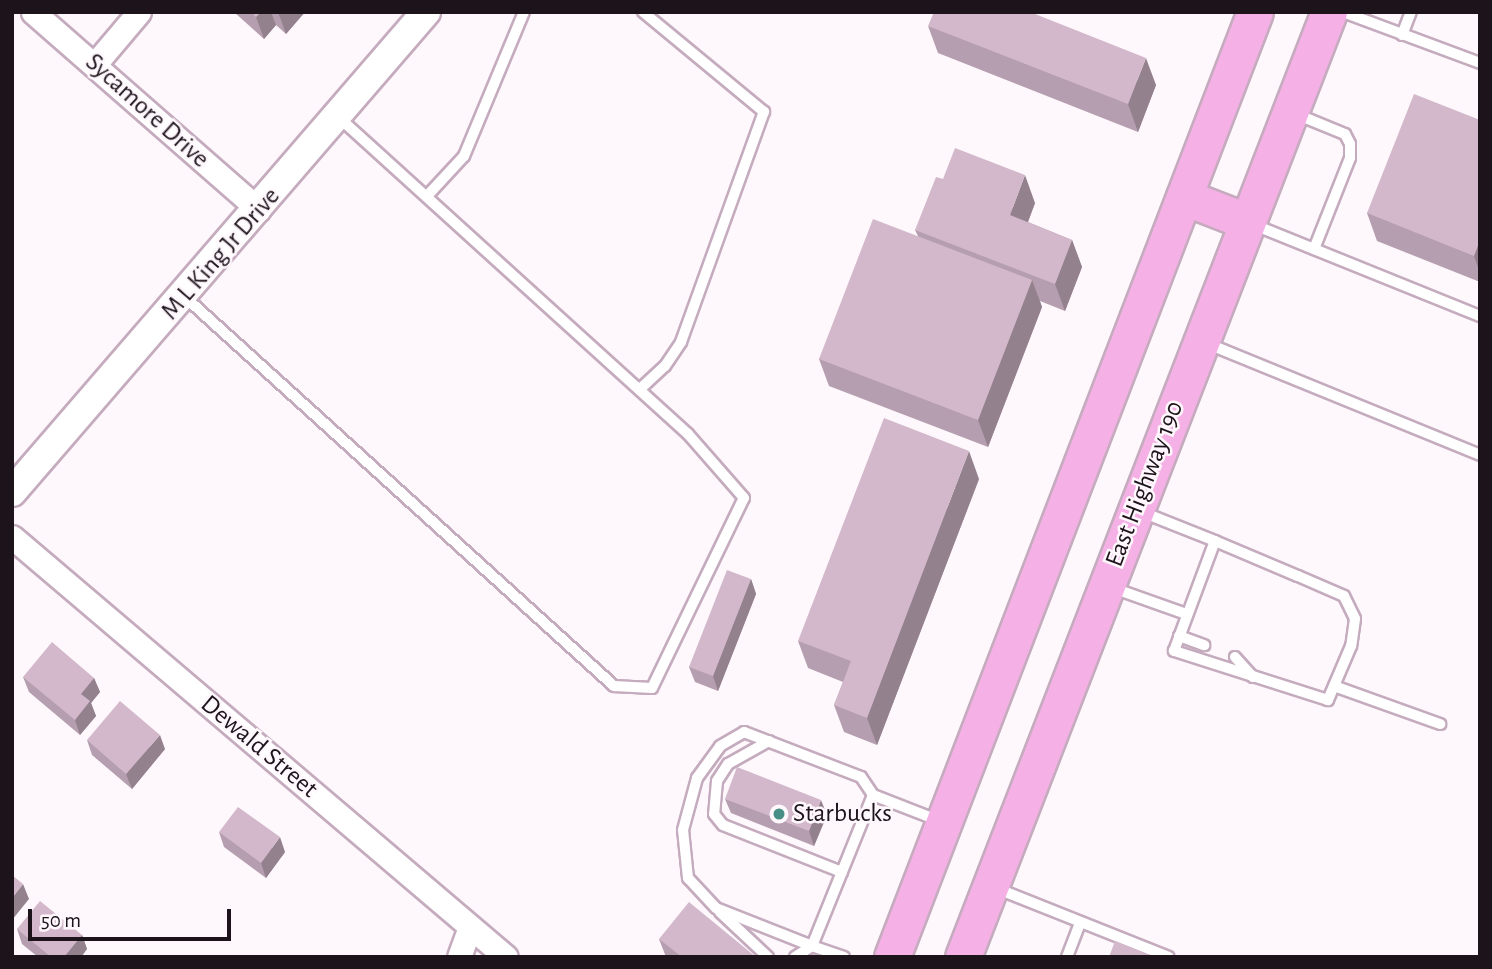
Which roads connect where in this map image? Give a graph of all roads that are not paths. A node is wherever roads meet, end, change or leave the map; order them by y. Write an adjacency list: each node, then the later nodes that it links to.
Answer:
1 (33, 12): 11 (street, Sycamore Drive)
2 (139, 12): 11 (street)
3 (426, 12): 14 (street, M L King Jr Drive)
4 (524, 12): 15 (lane)
5 (643, 12): 23 (lane)
6 (1255, 12): 16 (main road)
7 (1329, 12): 13 (main road, East Highway 190)
8 (1343, 12): 10 (lane)
9 (1411, 12): 10 (lane)
10 (1402, 35): 12 (lane)
11 (95, 64): 17 (street, Sycamore Drive)
12 (1480, 64)
13 (1290, 111): 18 (main road, East Highway 190); 19 (lane)
14 (338, 117): 15 (lane); 17 (street, M L King Jr Drive)
15 (428, 196): 23 (lane)
16 (1184, 197): 18 (main road); 39 (main road)
17 (259, 211): 20 (street, M L King Jr Drive)
18 (1246, 221): 19 (lane); 22 (main road, East Highway 190)
19 (1314, 249): 21 (lane)
20 (185, 297): 23 (lane); 25 (street, M L King Jr Drive)
21 (1480, 316)
22 (1200, 341): 24 (lane); 26 (main road, East Highway 190)
23 (640, 389)
24 (1480, 455)
25 (12, 492)
26 (1135, 509): 28 (lane); 29 (main road, East Highway 190)
27 (12, 537): 44 (street, Dewald Street)
28 (1214, 541): 30 (lane); 35 (lane)
29 (1106, 585): 30 (lane); 41 (main road, East Highway 190)
30 (1186, 614): 31 (lane)
31 (1179, 636): 32 (lane); 34 (lane)
32 (1204, 645)
33 (1235, 657): 34 (lane)
34 (1253, 677): 35 (lane)
35 (1334, 686): 36 (lane)
36 (1440, 724)
37 (768, 741): 38 (lane); 40 (lane); 42 (lane)
38 (873, 795): 39 (lane); 40 (lane)
39 (942, 822): 51 (main road)
40 (842, 872): 45 (lane)
41 (991, 886): 43 (lane); 52 (main road, East Highway 190)
42 (716, 908): 45 (lane); 48 (lane)
43 (1080, 923): 53 (lane); 54 (lane)
44 (470, 928): 46 (street); 47 (street, Dewald Street)
45 (811, 946): 49 (lane); 50 (lane)
46 (459, 957)
47 (506, 957)
48 (768, 957)
49 (795, 957)
50 (844, 957)
51 (892, 957)
52 (963, 957)
53 (1067, 957)
54 (1169, 957)

